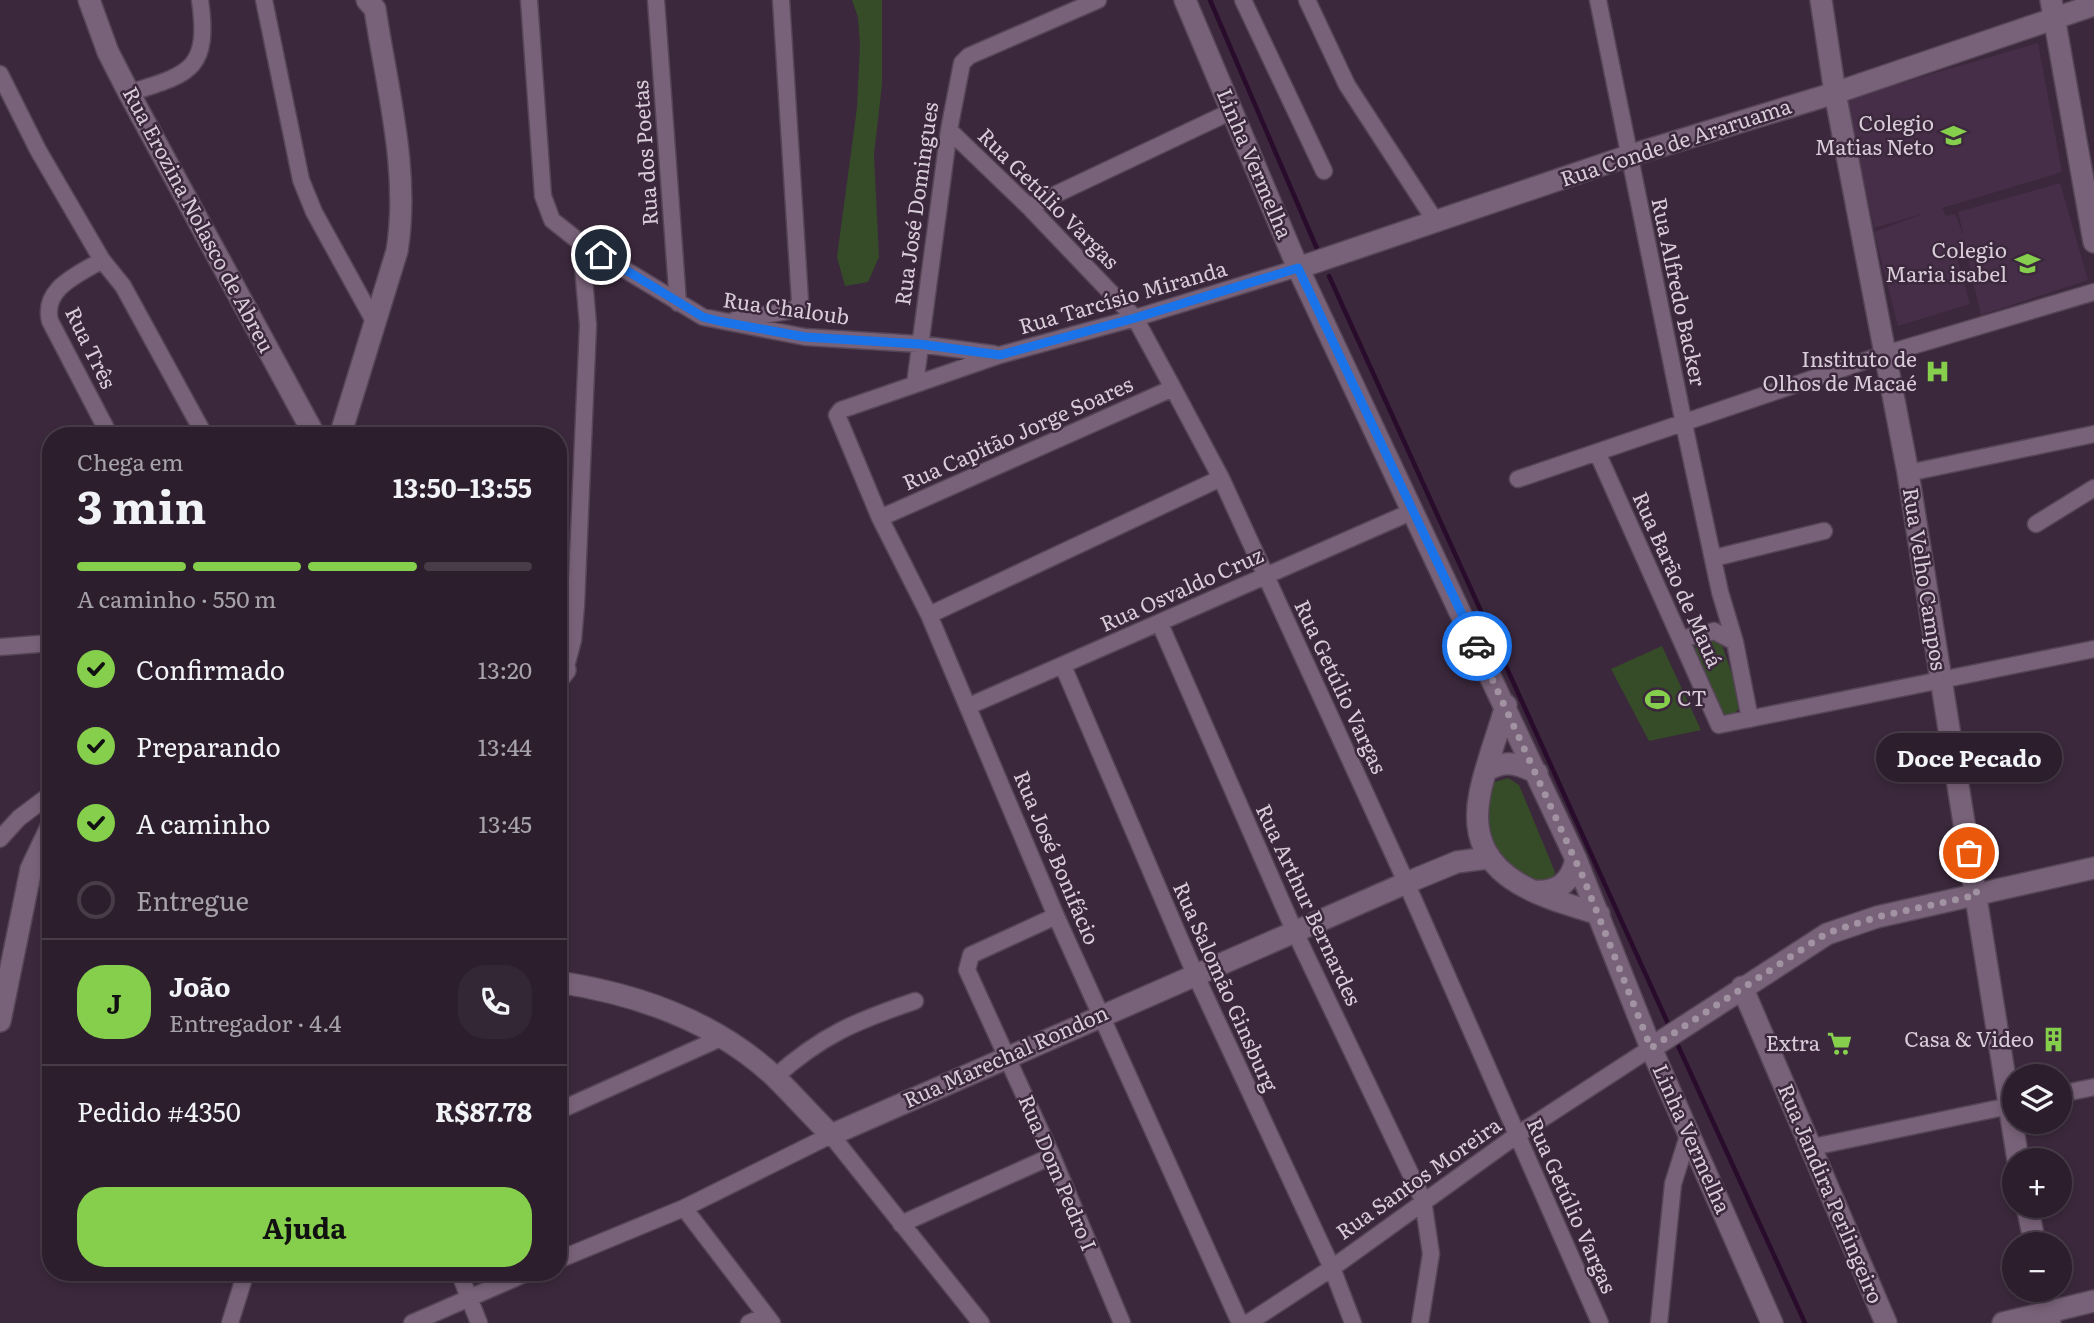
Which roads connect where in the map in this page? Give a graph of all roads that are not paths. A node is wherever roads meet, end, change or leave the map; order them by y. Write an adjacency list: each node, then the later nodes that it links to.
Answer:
1 (89, 0): 17 (main road, Rua Erozina Nolasco de Abreu)
2 (200, 0): 17 (street)
3 (264, 0): 32 (street)
4 (529, 0): 26 (street, Rua Chaloub)
5 (656, 0): 30 (street, Rua dos Poetas)
6 (781, 0): 33 (street)
7 (1098, 0): 20 (street, Rua José Domingues)
8 (1185, 0): 19 (main road, Linha Vermelha)
9 (1243, 0): 22 (street)
10 (1307, 0): 24 (street)
11 (1598, 0): 21 (street, Rua Alfredo Backer)
12 (1821, 0): 18 (main road, Rua Velho Campos)
13 (372, 3): 32 (main road)
14 (2094, 5): 15 (main road, Rua Conde de Araruama)
15 (2052, 9): 18 (main road, Rua Conde de Araruama); 25 (main road)
16 (0, 74): 27 (street)
17 (129, 93): 43 (main road, Rua Erozina Nolasco de Abreu)
18 (1835, 93): 21 (main road, Rua Conde de Araruama); 35 (main road, Rua Velho Campos)
19 (1232, 111): 23 (street); 28 (main road, Linha Vermelha)
20 (949, 130): 23 (street, Rua Getúlio Vargas); 34 (street, Rua José Domingues)
21 (1628, 156): 24 (main road, Rua Conde de Araruama); 40 (street, Rua Alfredo Backer)
22 (1324, 171)
23 (1029, 207): 31 (street, Rua Getúlio Vargas)
24 (1436, 222): 28 (main road, Rua Conde de Araruama)
25 (2094, 242)
26 (581, 243): 30 (street, Rua Chaloub); 66 (street)
27 (102, 260): 41 (street, Rua Três); 42 (street)
28 (1298, 268): 31 (street, Rua Tarcísio Miranda); 51 (main road, Linha Vermelha)
29 (2094, 292): 35 (street)
30 (678, 303): 33 (street, Rua Chaloub)
31 (1135, 318): 36 (street, Rua Tarcísio Miranda); 38 (street, Rua Getúlio Vargas)
32 (374, 321): 44 (main road)
33 (723, 322): 34 (street, Rua Chaloub)
34 (919, 344): 36 (street, Rua Chaloub); 37 (street, Rua José Domingues)
35 (1885, 354): 40 (street); 47 (main road, Rua Velho Campos)
36 (1000, 355): 37 (street, Rua Tarcísio Miranda)
37 (915, 384): 39 (street, Rua Tarcísio Miranda)
38 (1173, 388): 48 (street, Rua Getúlio Vargas); 52 (street, Rua Capitão Jorge Soares)
39 (841, 410): 52 (street, Rua José Bonifácio)
40 (1684, 424): 46 (street); 55 (street, Rua Alfredo Backer)
41 (105, 427)
42 (200, 427)
43 (310, 427)
44 (343, 427)
45 (2094, 434): 47 (street)
46 (1597, 452): 49 (street); 61 (street, Rua Barão de Mauá)
47 (1908, 473): 68 (main road, Rua Velho Campos)
48 (1221, 478): 56 (street, Rua Getúlio Vargas); 58 (street)
49 (1518, 479)
50 (2094, 488): 53 (street)
51 (1411, 512): 56 (street, Rua Osvaldo Cruz); 69 (main road, Linha Vermelha)
52 (880, 517): 58 (street, Rua José Bonifácio)
53 (2036, 524)
54 (1824, 531): 55 (street)
55 (1714, 558): 57 (street, Rua Alfredo Backer)
56 (1265, 576): 59 (street, Rua Osvaldo Cruz); 80 (street, Rua Getúlio Vargas)
57 (1720, 592): 60 (street, Rua Alfredo Backer); 62 (street, Rua Alfredo Backer)
58 (929, 615): 70 (street, Rua José Bonifácio)
59 (1160, 624): 67 (street, Rua Osvaldo Cruz); 85 (street, Rua Arthur Bernardes)
60 (1714, 631): 61 (street); 62 (street)
61 (1681, 639): 71 (street, Rua Barão de Mauá)
62 (1735, 642): 71 (street, Rua Alfredo Backer)
63 (42, 644): 64 (street)
64 (0, 647)
65 (2094, 649): 68 (street)
66 (567, 656)
67 (1063, 666): 70 (street, Rua Osvaldo Cruz); 86 (street, Rua Salomão Ginsburg)
68 (1940, 681): 71 (street); 82 (main road, Rua Velho Campos)
69 (1506, 705): 72 (main road); 73 (main road, Linha Vermelha)
70 (969, 706): 84 (street, Rua José Bonifácio)
71 (1750, 719)
72 (1487, 770): 73 (main road); 77 (main road)
73 (1536, 773): 78 (main road, Linha Vermelha)
74 (42, 801): 75 (street)
75 (0, 839)
76 (42, 846): 91 (main road)
77 (1483, 849): 80 (main road, Rua Marechal Rondon); 81 (main road)
78 (1576, 859): 81 (main road); 83 (main road, Linha Vermelha)
79 (2094, 868): 82 (main road)
80 (1406, 883): 85 (main road, Rua Marechal Rondon); 102 (street, Rua Getúlio Vargas)
81 (1532, 891): 83 (main road)
82 (1977, 895): 88 (main road); 95 (main road, Rua Velho Campos)
83 (1599, 914): 93 (main road, Linha Vermelha)
84 (1056, 916): 90 (street, Rua José Bonifácio); 94 (street, Rua Dom Pedro I)
85 (1294, 930): 86 (main road, Rua Marechal Rondon); 108 (street, Rua Arthur Bernardes)
86 (1195, 974): 90 (main road, Rua Marechal Rondon); 112 (street, Rua Salomão Ginsburg)
87 (567, 984): 92 (main road)
88 (1742, 987): 93 (main road); 104 (main road, Rua Jandira Perlingeiro)
89 (915, 1001): 96 (street)
90 (1101, 1014): 94 (main road, Rua Marechal Rondon); 126 (street, Rua José Bonifácio)
91 (0, 1021)
92 (723, 1037): 96 (main road); 99 (street)
93 (1666, 1039): 102 (street, Rua Santos Moreira); 103 (main road, Linha Vermelha)
94 (1006, 1056): 101 (main road, Rua Marechal Rondon); 105 (street, Rua Dom Pedro I)
95 (2004, 1064)
96 (775, 1077): 101 (main road)
97 (2094, 1087): 98 (street)
98 (2072, 1092)
99 (567, 1107)
100 (2002, 1107): 104 (street)
101 (831, 1135): 109 (street, Rua Marechal Rondon); 110 (street)
102 (1517, 1135): 108 (street, Rua Santos Moreira); 130 (street, Rua Getúlio Vargas)
103 (1688, 1136): 106 (main road, Linha Vermelha); 107 (street)
104 (1808, 1148): 133 (main road, Rua Jandira Perlingeiro)
105 (1052, 1157): 110 (street); 125 (street, Rua Dom Pedro I)
106 (1708, 1178): 107 (street); 132 (main road, Linha Vermelha)
107 (1673, 1184): 131 (street)
108 (1423, 1200): 112 (street, Rua Santos Moreira); 129 (street, Rua Arthur Bernardes)
109 (684, 1208): 111 (street, Rua Marechal Rondon); 119 (street)
110 (901, 1224): 124 (street)
111 (567, 1256)
112 (1332, 1268): 127 (street, Rua Santos Moreira); 128 (street, Rua Salomão Ginsburg)
113 (243, 1281): 120 (street)
114 (463, 1281): 116 (street)
115 (507, 1281): 116 (street)
116 (469, 1297): 121 (street); 122 (street)
117 (2094, 1301): 118 (main road)
118 (2049, 1318): 134 (main road)
119 (769, 1319): 123 (street)
120 (230, 1323)
121 (412, 1323)
122 (479, 1323)
123 (750, 1323)
124 (981, 1323)
125 (1122, 1323)
126 (1240, 1323)
127 (1248, 1323)
128 (1353, 1323)
129 (1420, 1323)
130 (1600, 1323)
131 (1659, 1323)
132 (1772, 1323)
133 (1886, 1323)
134 (2003, 1323)

